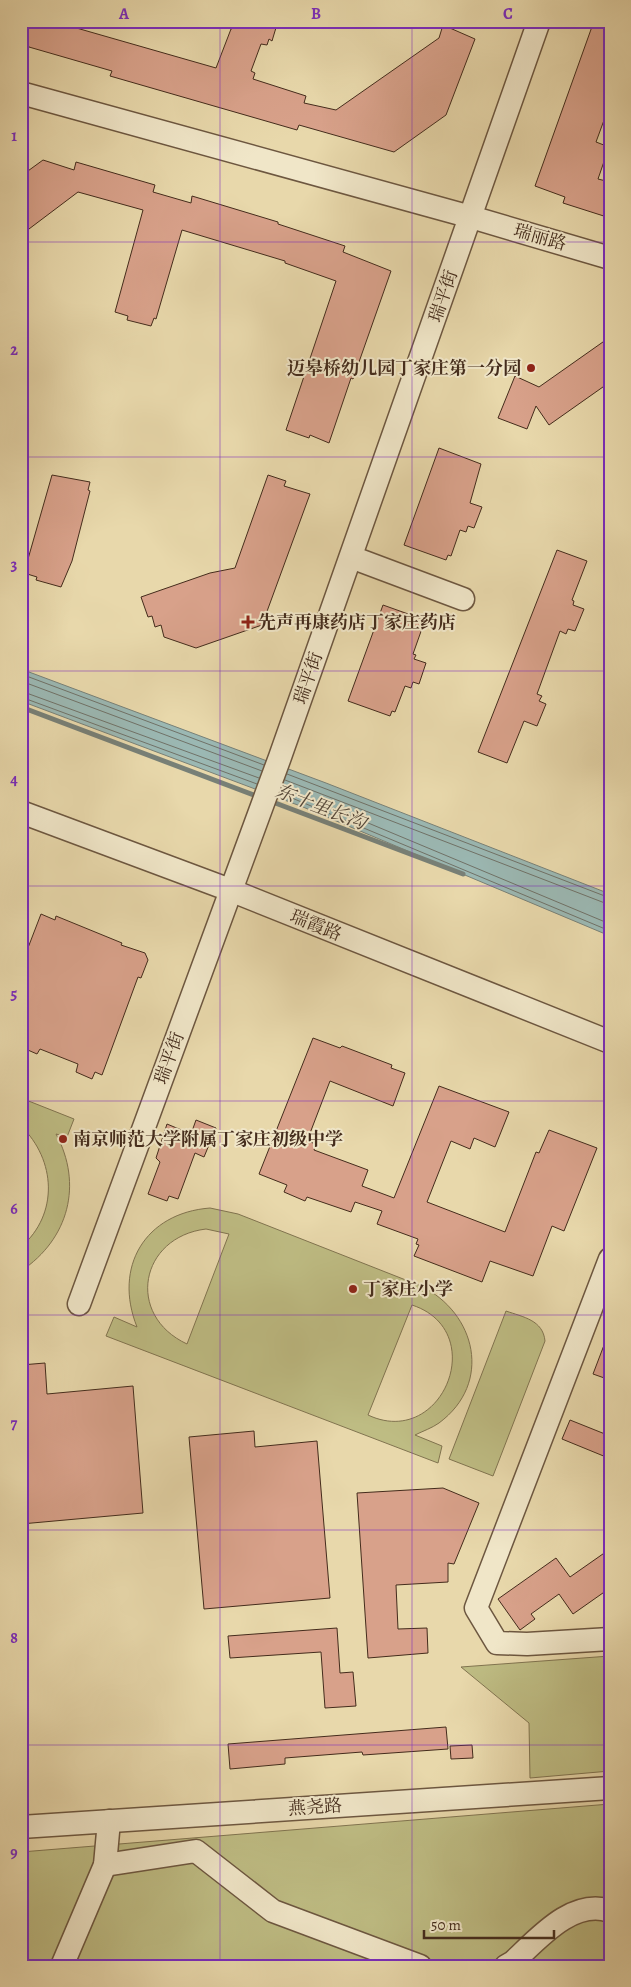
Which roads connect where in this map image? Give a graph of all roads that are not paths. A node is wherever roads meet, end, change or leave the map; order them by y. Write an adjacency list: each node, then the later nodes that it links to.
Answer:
1 (538, 21): 3 (street, 瑞平街)
2 (21, 93): 3 (street, 瑞丽路)
3 (471, 217): 4 (street, 瑞丽路); 5 (street, 瑞平街)
4 (610, 258)
5 (351, 557): 6 (street); 8 (street, 瑞平街)
6 (463, 599)
7 (21, 812): 8 (street, 瑞霞路)
8 (230, 890): 9 (street, 瑞霞路); 11 (street, 瑞平街)
9 (610, 1042)
10 (610, 1258): 12 (street)
11 (80, 1304)
12 (610, 1639)
13 (610, 1788): 14 (street, 燕尧路)
14 (109, 1821): 15 (street, 燕尧路); 16 (street)
15 (21, 1827)
16 (106, 1865): 18 (street); 19 (street)
17 (610, 1911): 20 (street)
18 (62, 1966)
19 (420, 1966)
20 (506, 1966)

